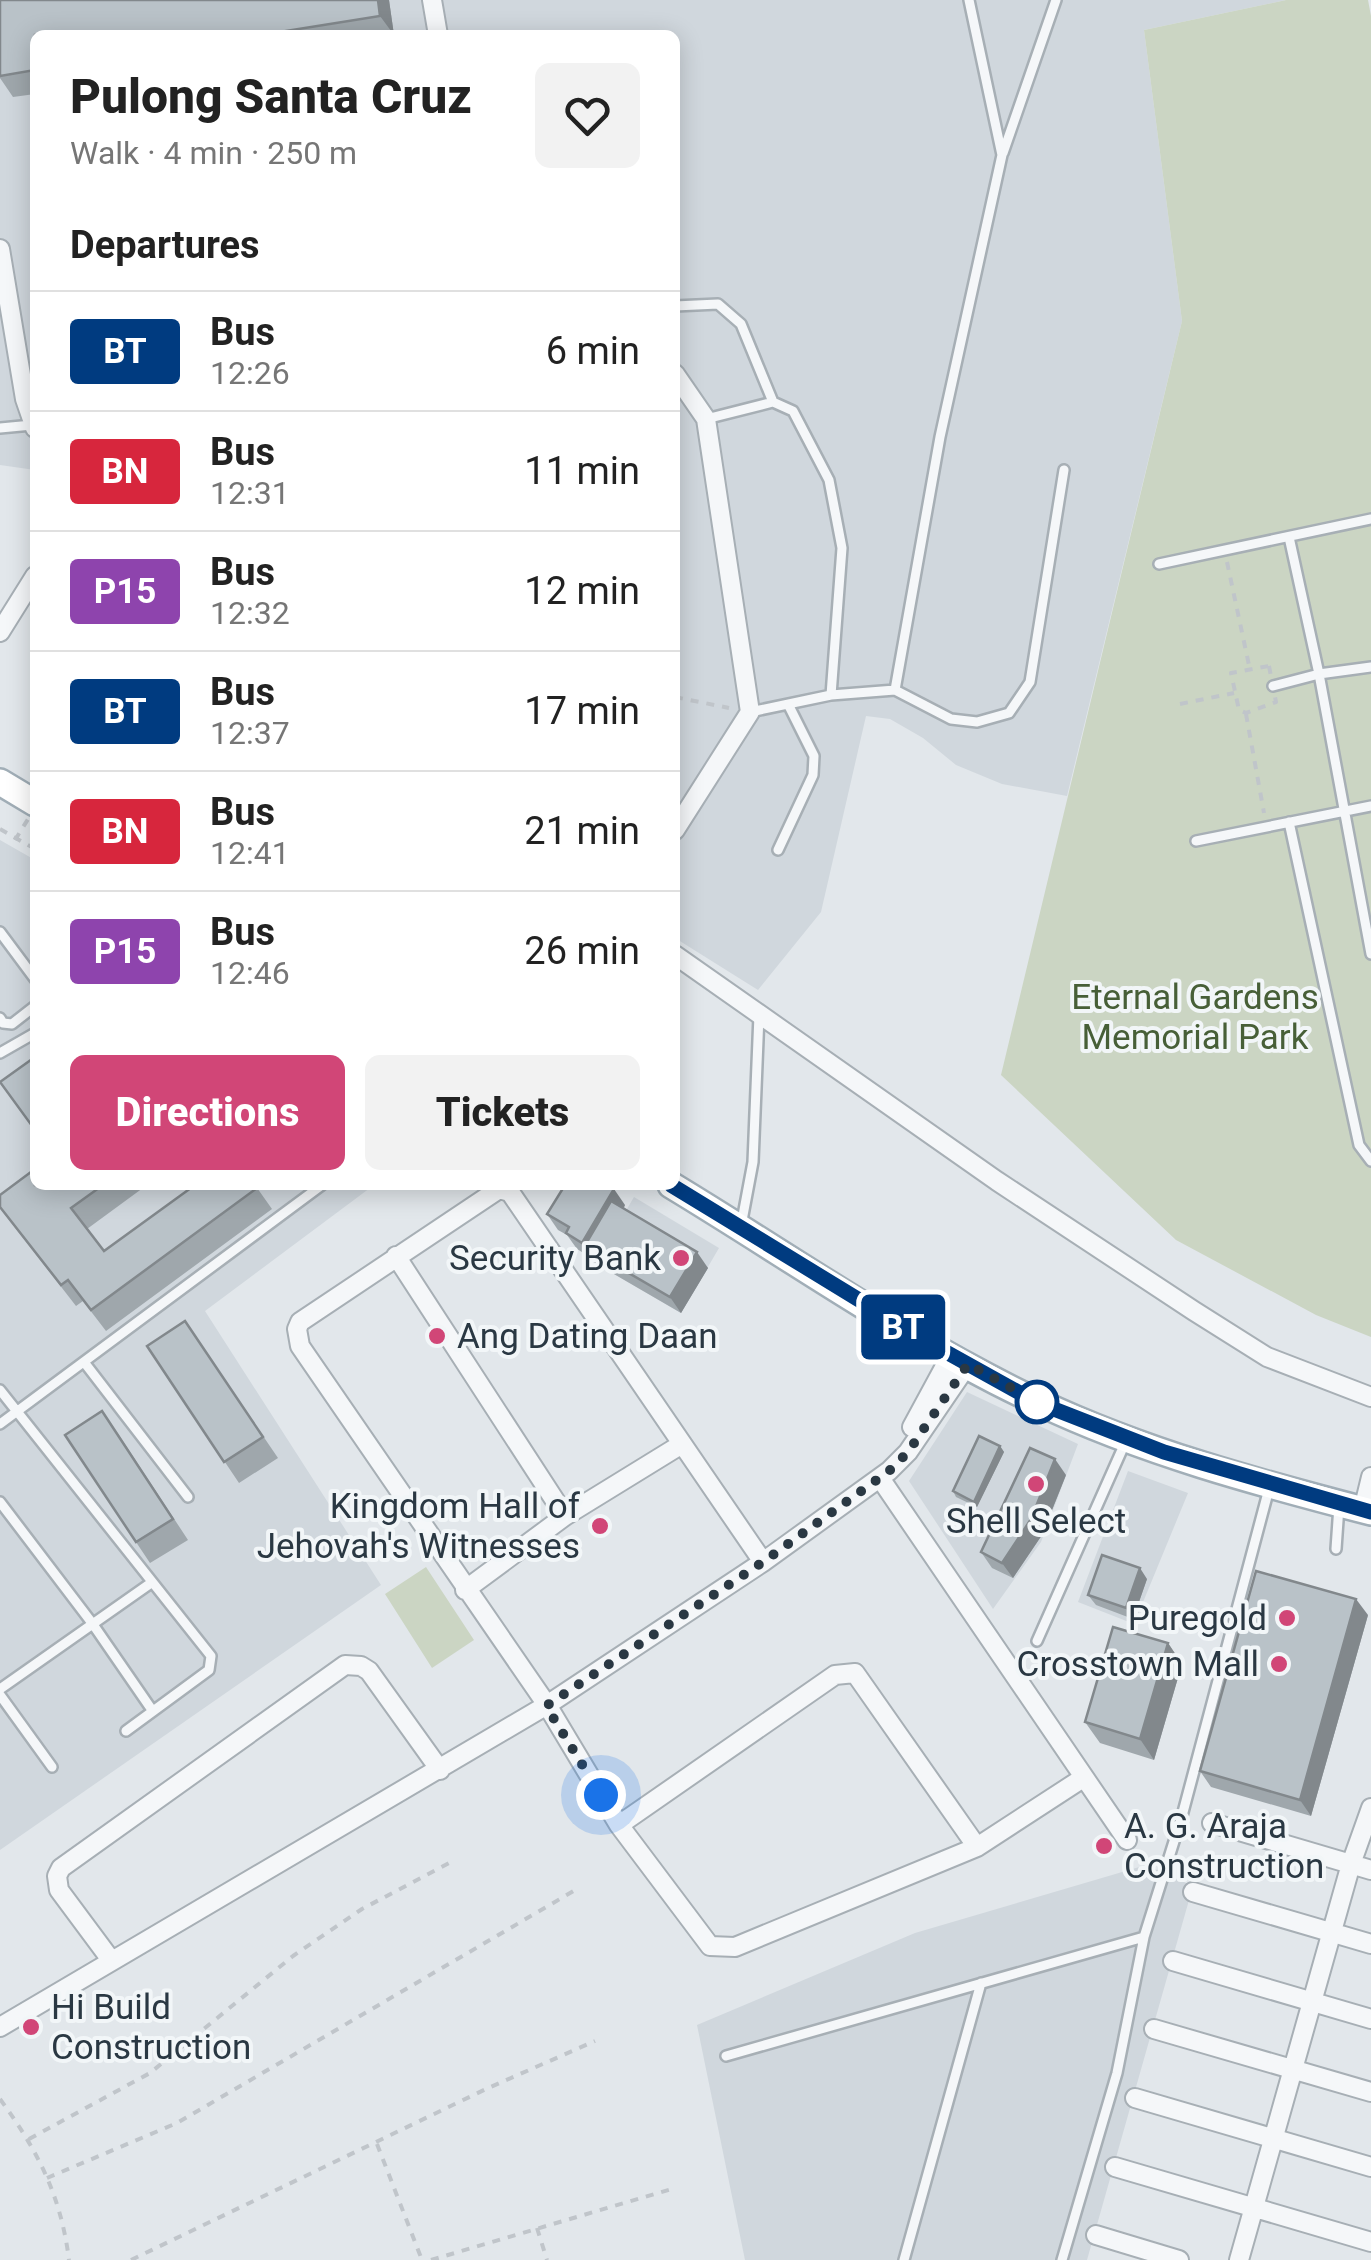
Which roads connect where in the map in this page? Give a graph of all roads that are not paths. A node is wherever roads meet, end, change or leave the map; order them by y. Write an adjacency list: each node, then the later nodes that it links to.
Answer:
1 (432, 0): 4 (street)
2 (969, 0): 5 (lane)
3 (1056, 0): 5 (lane)
4 (437, 30)
5 (1002, 155): 24 (lane)
6 (0, 249): 7 (street)
7 (5, 306): 11 (street)
8 (680, 306): 10 (lane)
9 (680, 381): 12 (street)
10 (773, 402): 12 (lane); 25 (lane)
11 (30, 413)
12 (706, 419): 27 (street)
13 (30, 426): 14 (lane)
14 (0, 428)
15 (1064, 470): 24 (lane)
16 (1371, 519): 17 (lane)
17 (1289, 537): 18 (lane); 22 (lane)
18 (1160, 564)
19 (30, 584): 20 (street)
20 (0, 632)
21 (1371, 667): 22 (lane)
22 (1319, 674): 23 (lane); 31 (lane)
23 (1273, 686)
24 (895, 690): 25 (lane)
25 (831, 695): 26 (lane)
26 (788, 704): 27 (lane); 35 (lane)
27 (750, 712): 32 (street)
28 (0, 782): 29 (main road)
29 (30, 802)
30 (1371, 806): 31 (lane)
31 (1344, 812): 33 (lane); 37 (lane)
32 (680, 822)
33 (1289, 822): 34 (lane); 45 (lane)
34 (1196, 841)
35 (778, 850)
36 (0, 932): 39 (lane)
37 (1371, 954)
38 (680, 959): 41 (street)
39 (30, 971)
40 (30, 1010): 42 (lane)
41 (759, 1015): 48 (lane); 53 (street)
42 (0, 1018)
43 (30, 1036): 44 (lane)
44 (0, 1053)
45 (1371, 1161)
46 (315, 1190): 51 (lane)
47 (679, 1190): 48 (main road)
48 (740, 1227): 50 (main road)
49 (396, 1256): 57 (street); 64 (street); 68 (street)
50 (960, 1359): 56 (main road); 59 (street)
51 (84, 1362): 54 (lane); 61 (lane)
52 (0, 1390): 54 (lane)
53 (1371, 1398)
54 (16, 1412): 55 (lane); 67 (lane)
55 (0, 1424)
56 (1127, 1439): 60 (main road); 70 (lane)
57 (682, 1444): 64 (street); 66 (street)
58 (1371, 1477): 63 (street)
59 (880, 1478): 66 (street); 77 (street)
60 (1271, 1483): 63 (main road); 87 (lane)
61 (188, 1497)
62 (0, 1502): 69 (lane)
63 (1358, 1508): 65 (lane)
64 (564, 1516): 68 (street)
65 (1336, 1548)
66 (763, 1562): 72 (street)
67 (151, 1584): 69 (lane); 73 (lane)
68 (465, 1590): 72 (street)
69 (92, 1622): 71 (lane); 73 (lane)
70 (1037, 1642)
71 (0, 1692): 75 (lane)
72 (546, 1706): 76 (street); 80 (street)
73 (152, 1710): 74 (lane)
74 (126, 1732)
75 (52, 1768)
76 (440, 1770): 89 (street); 89 (street)
77 (1083, 1778): 81 (street); 82 (street)
78 (1371, 1808): 83 (street)
79 (1212, 1824): 83 (street)
80 (619, 1825): 82 (street); 82 (street)
81 (1127, 1840)
82 (977, 1847)
83 (1351, 1864): 84 (street); 86 (street)
84 (1371, 1870)
85 (1192, 1892): 86 (street)
86 (1331, 1933): 88 (street); 92 (street)
87 (1144, 1936): 91 (lane); 107 (lane)
88 (1371, 1944)
89 (111, 1960): 93 (street)
90 (1174, 1961): 92 (street)
91 (981, 1983): 96 (lane); 106 (lane)
92 (1312, 2002): 94 (street); 97 (street)
93 (3, 2019)
94 (1371, 2019)
95 (1154, 2030): 97 (street)
96 (726, 2056)
97 (1292, 2070): 98 (street); 100 (street)
98 (1371, 2092)
99 (1135, 2098): 100 (street)
100 (1273, 2139): 102 (street); 103 (street)
101 (1115, 2167): 103 (street)
102 (1371, 2167)
103 (1254, 2208): 105 (street); 109 (street)
104 (1096, 2236): 108 (street)
105 (1371, 2242)
106 (904, 2260)
107 (1062, 2260)
108 (1178, 2260)
109 (1239, 2260)

